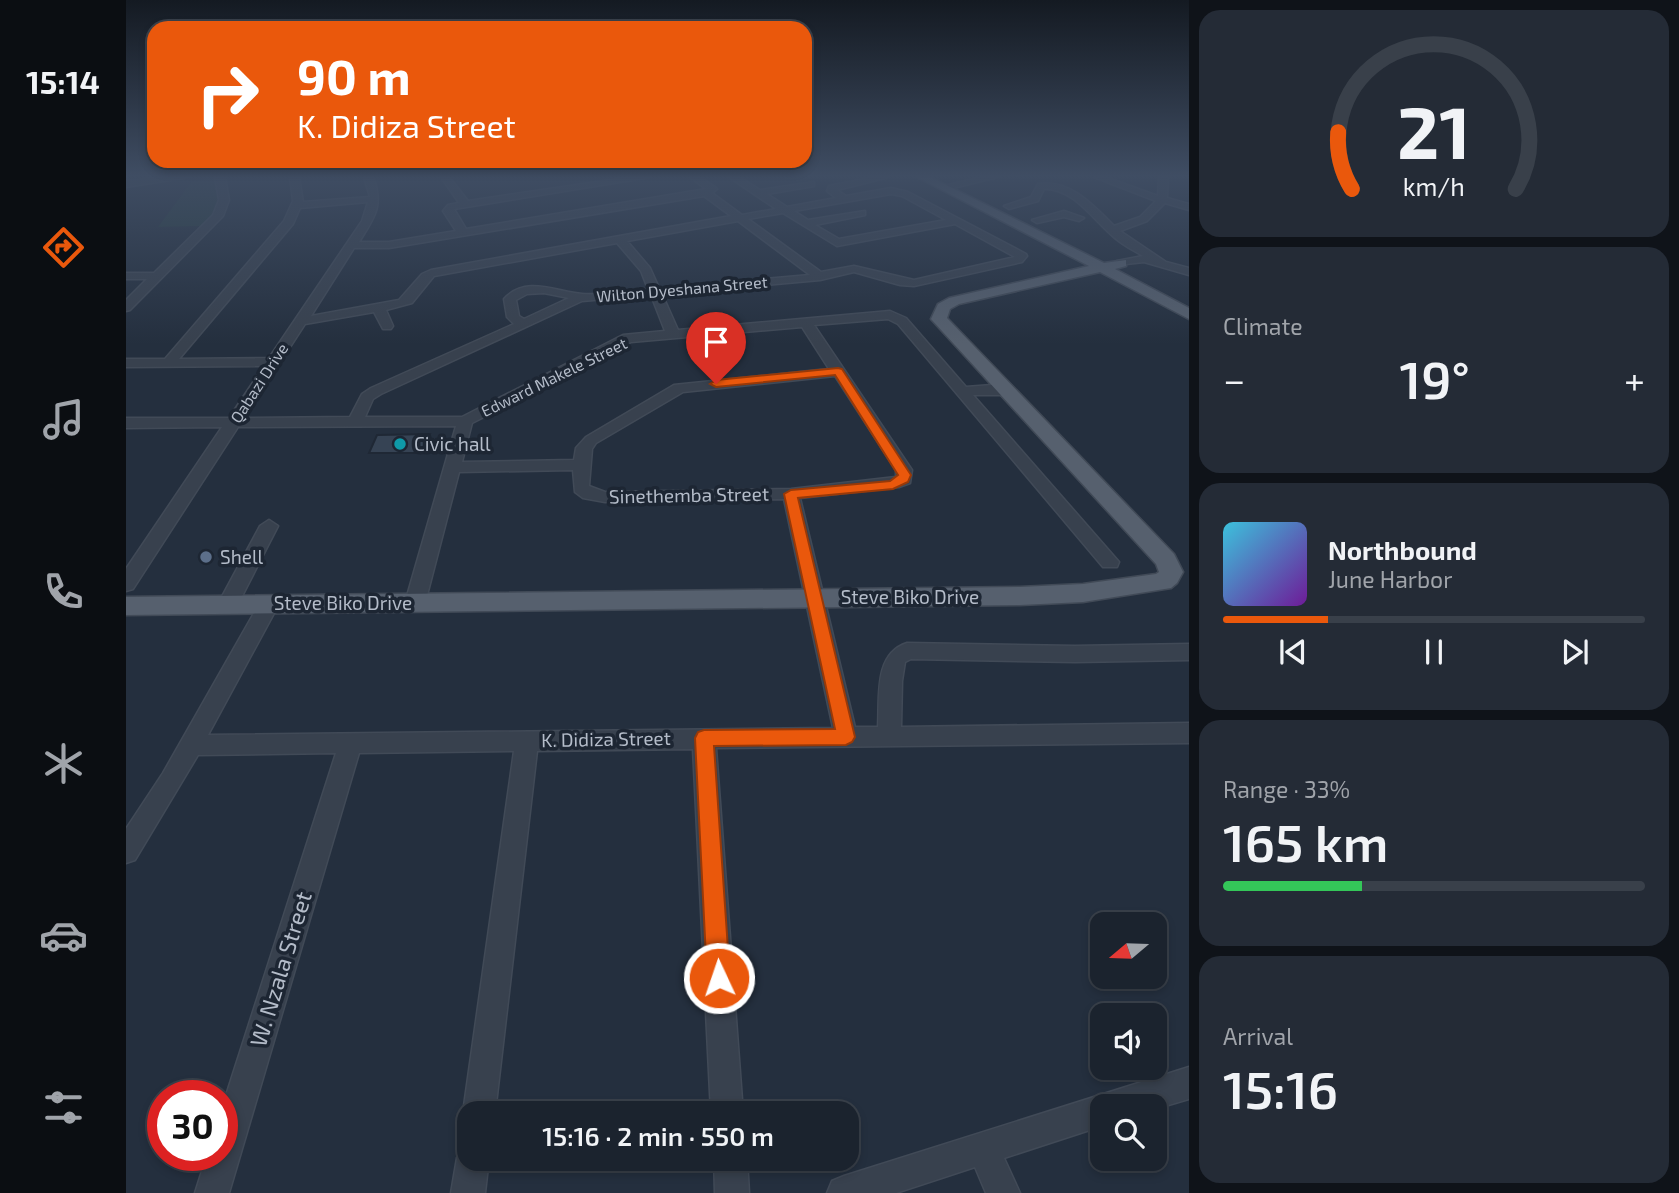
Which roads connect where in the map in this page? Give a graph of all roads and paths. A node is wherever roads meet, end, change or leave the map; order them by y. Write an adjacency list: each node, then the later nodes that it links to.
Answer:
1 (201, 233): 26 (street)
2 (280, 233): 39 (street)
3 (360, 233): 18 (street, Qabazi Drive)
4 (463, 233): 18 (street)
5 (653, 233): 16 (street)
6 (761, 233): 27 (street, Wilton Dyeshana Street)
7 (819, 233): 15 (street)
8 (866, 233): 15 (street)
9 (895, 233): 15 (street)
10 (1039, 233): 23 (main road)
11 (1062, 233): 20 (main road)
12 (1117, 233): 21 (street)
13 (980, 234): 14 (street); 17 (street)
14 (967, 236)
15 (873, 237)
16 (618, 239): 28 (street); 32 (street)
17 (1000, 244): 19 (street); 27 (street)
18 (351, 246): 34 (street, Qabazi Drive)
19 (987, 247)
20 (1121, 262): 21 (street); 23 (main road); 30 (main road)
21 (1161, 263): 24 (street)
22 (1189, 263): 24 (street)
23 (1101, 266): 33 (main road); 43 (main road, Steve Biko Drive)
24 (1183, 270)
25 (126, 276): 26 (street)
26 (158, 276): 31 (street)
27 (820, 277): 28 (street, Wilton Dyeshana Street)
28 (654, 291): 29 (street, Wilton Dyeshana Street); 38 (street)
29 (580, 298): 36 (street, Wilton Dyeshana Street); 36 (street)
30 (1189, 299)
31 (126, 307)
32 (379, 308): 34 (street); 37 (street)
33 (1189, 314)
34 (301, 321): 40 (street, Qabazi Drive)
35 (804, 322): 38 (street, Edward Makele Street); 42 (street, Sinethemba Street); 44 (street, Edward Makele Street)
36 (522, 324): 46 (street, Wilton Dyeshana Street)
37 (387, 327)
38 (673, 334): 47 (street, Edward Makele Street)
39 (169, 362): 40 (street); 41 (street)
40 (273, 362): 45 (street, Qabazi Drive)
41 (126, 363)
42 (838, 372): 49 (street); 51 (street, Sinethemba Street)
43 (998, 388): 44 (street); 54 (main road, Steve Biko Drive)
44 (963, 391): 53 (street)
45 (234, 421): 46 (street); 48 (street); 55 (street, Qabazi Drive)
46 (356, 421): 47 (street)
47 (465, 421): 50 (street)
48 (126, 423)
49 (580, 465): 50 (street); 51 (street, Sinethemba Street)
50 (453, 467): 57 (street)
51 (791, 494): 56 (street)
52 (269, 526): 58 (street)
53 (1110, 562)
54 (1180, 572): 56 (main road, Steve Biko Drive)
55 (126, 584)
56 (815, 598): 57 (main road, Steve Biko Drive); 64 (street)
57 (415, 603): 59 (main road, Steve Biko Drive)
58 (228, 604): 59 (main road, Steve Biko Drive); 60 (main road, Steve Biko Drive)
59 (269, 604): 67 (street)
60 (126, 606)
61 (1189, 652): 63 (street)
62 (1189, 733): 63 (street, K. Didiza Street)
63 (889, 736): 64 (street, K. Didiza Street)
64 (846, 737): 65 (street, K. Didiza Street)
65 (704, 738): 66 (street, K. Didiza Street); 73 (street)
66 (527, 740): 68 (street, K. Didiza Street); 72 (street)
67 (191, 745): 68 (street, K. Didiza Street); 69 (street)
68 (350, 746): 78 (street, W. Nzala Street)
69 (126, 851)
70 (1189, 1083): 71 (street)
71 (1154, 1094)
72 (481, 1101)
73 (726, 1101)
74 (1090, 1114): 75 (street)
75 (983, 1147): 81 (street); 82 (street)
76 (471, 1171): 79 (street)
77 (731, 1171): 80 (street)
78 (212, 1193)
79 (468, 1193)
80 (732, 1193)
81 (844, 1193)
82 (1003, 1193)

